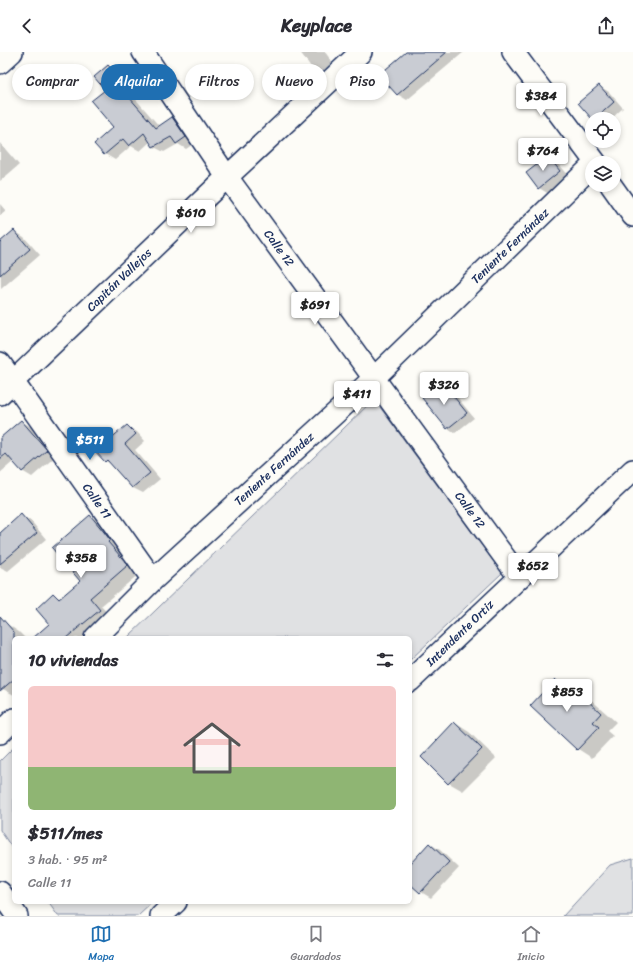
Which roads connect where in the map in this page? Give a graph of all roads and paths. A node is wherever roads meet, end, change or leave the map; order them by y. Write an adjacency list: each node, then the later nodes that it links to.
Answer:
1 (12, 52): 5 (street)
2 (143, 52): 8 (street, Calle 12)
3 (361, 52): 8 (street, Capitán Vallejos)
4 (513, 52): 6 (street)
5 (0, 63)
6 (590, 156)
7 (585, 173): 12 (street, Teniente Fernández)
8 (227, 177): 12 (street, Calle 12); 13 (street, Capitán Vallejos)
9 (616, 192): 10 (street)
10 (633, 216)
11 (0, 363): 13 (street, Calle 11)
12 (374, 378): 15 (street, Calle 12); 16 (street, Teniente Fernández)
13 (7, 387): 16 (street, Calle 11)
14 (633, 470): 15 (street, Intendente Ortiz)
15 (519, 577): 18 (street, Intendente Ortiz)
16 (153, 580): 17 (street, Teniente Fernández)
17 (97, 636)
18 (412, 678)
19 (12, 721): 20 (street)
20 (0, 733)
21 (0, 892): 23 (street)
22 (174, 904): 24 (street)
23 (17, 916)
24 (161, 916)

